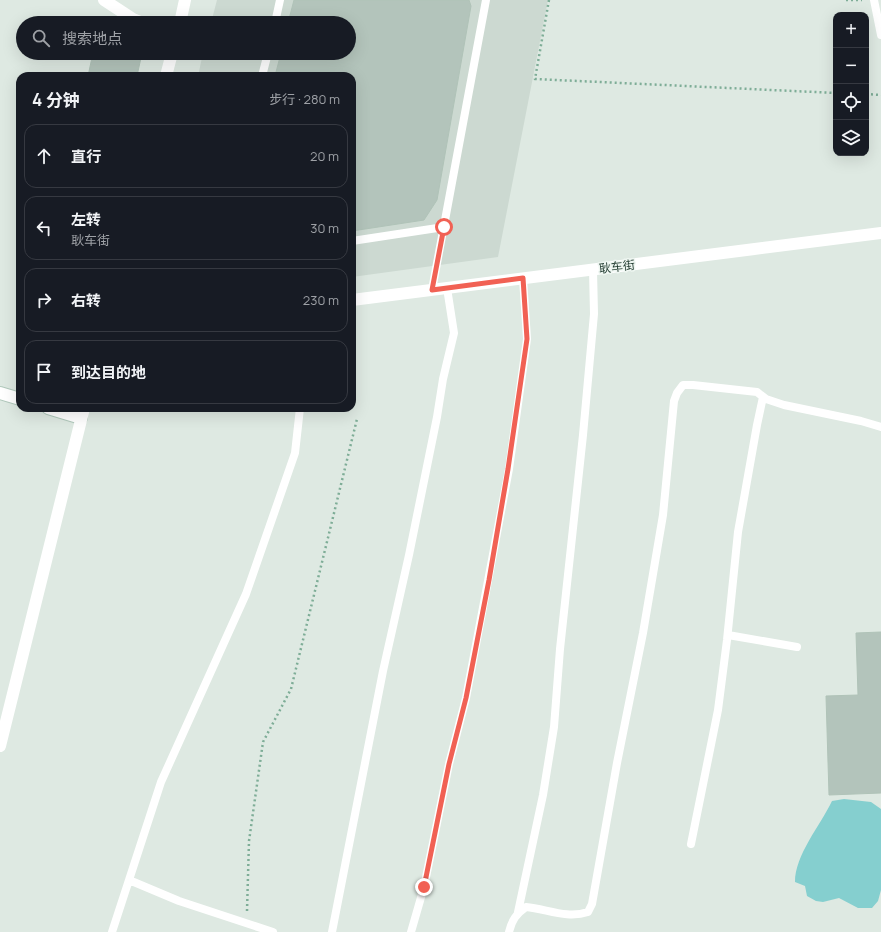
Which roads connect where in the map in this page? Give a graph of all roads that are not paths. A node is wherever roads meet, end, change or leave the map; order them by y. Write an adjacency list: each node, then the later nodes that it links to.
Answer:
1 (104, 0): 6 (street)
2 (185, 0): 7 (street)
3 (280, 0): 8 (lane)
4 (486, 0): 14 (lane)
5 (874, 0): 9 (lane)
6 (128, 16)
7 (182, 16)
8 (277, 16)
9 (881, 35)
10 (170, 60): 12 (street)
11 (266, 60): 13 (lane)
12 (167, 72)
13 (263, 72)
14 (444, 227): 16 (lane); 20 (lane)
15 (881, 233): 17 (street, 耿车街)
16 (356, 240)
17 (593, 270): 18 (street, 耿车街); 33 (lane)
18 (523, 278): 19 (street, 耿车街); 37 (lane)
19 (447, 288): 20 (street, 耿车街); 36 (lane)
20 (432, 290): 21 (street, 耿车街)
21 (356, 300)
22 (0, 393): 24 (street)
23 (763, 397): 27 (lane); 28 (lane); 33 (lane)
24 (16, 398)
25 (300, 412): 32 (lane)
26 (83, 413): 30 (street)
27 (881, 427)
28 (728, 635): 29 (lane); 31 (lane)
29 (797, 647)
30 (0, 746)
31 (691, 844)
32 (129, 880): 34 (lane); 35 (lane)
33 (518, 912): 38 (lane)
34 (112, 932)
35 (273, 932)
36 (332, 932)
37 (410, 932)
38 (509, 932)

